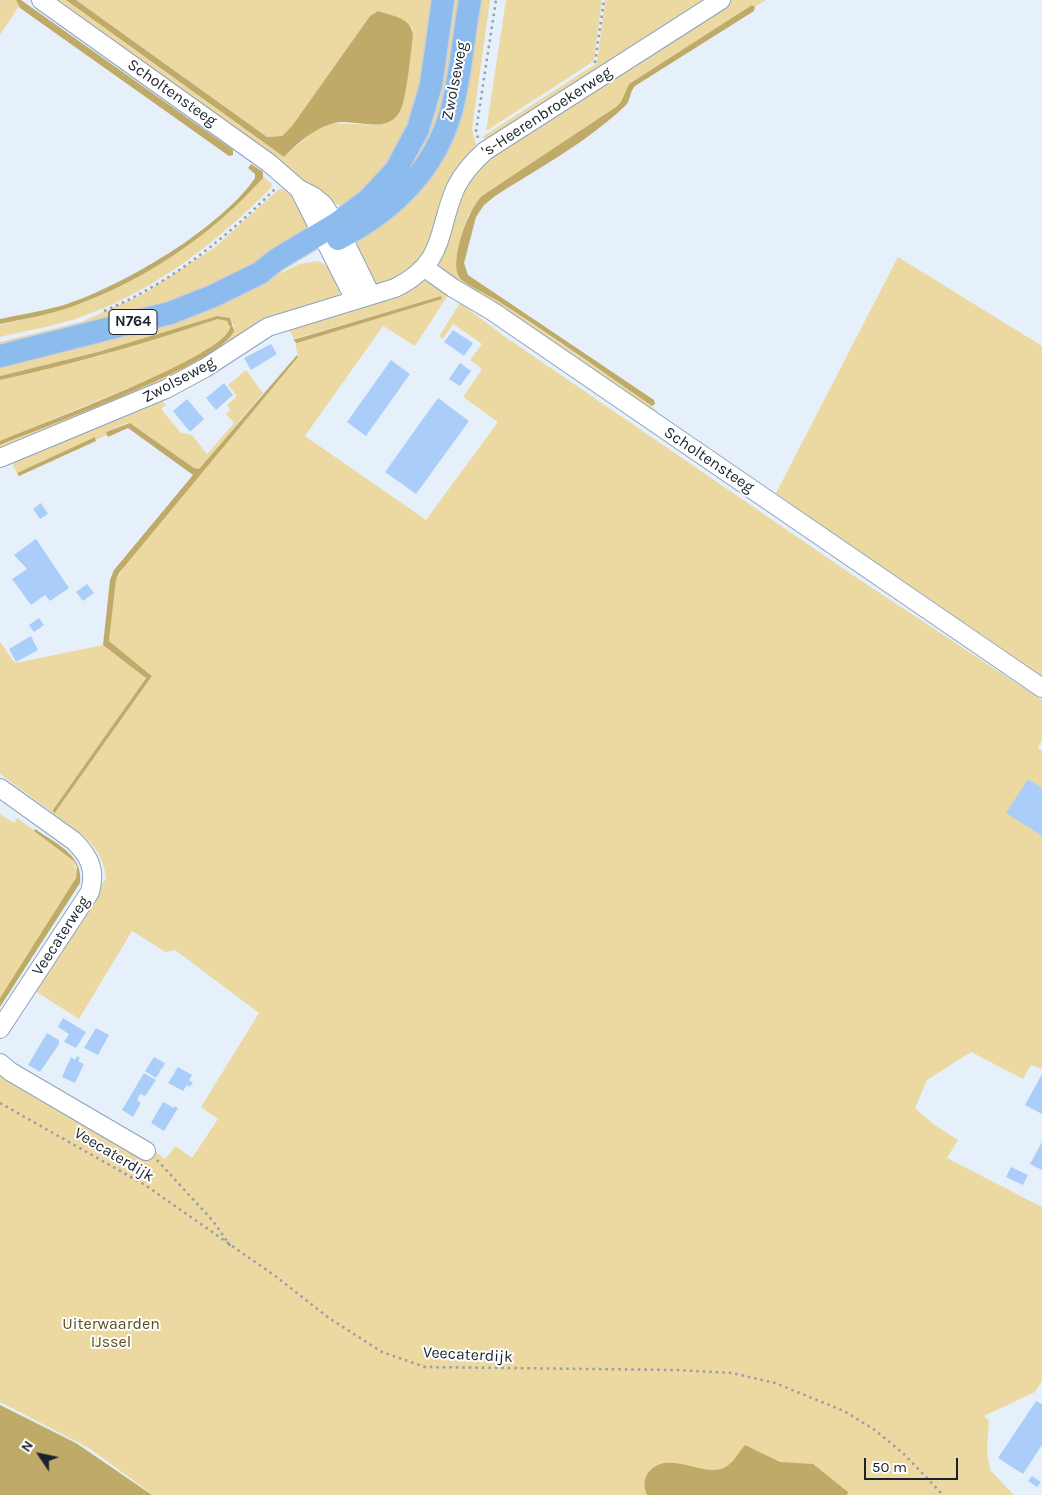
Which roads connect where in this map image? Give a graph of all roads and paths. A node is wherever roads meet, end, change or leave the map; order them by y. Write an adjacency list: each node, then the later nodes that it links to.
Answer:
1 (41, 0): 9 (street, Scholtensteeg)
2 (443, 0): 10 (main road, Zwolseweg / N764)
3 (470, 0): 10 (main road, Zwolseweg / N764)
4 (496, 0): 8 (path)
5 (604, 0): 7 (path)
6 (721, 0): 8 (street, 's-Heerenbroekerweg)
7 (588, 68)
8 (482, 140): 11 (street, 's-Heerenbroekerweg)
9 (287, 177): 10 (street, Scholtensteeg); 13 (path)
10 (332, 235): 12 (street, Scholtensteeg); 14 (main road, Zwolseweg / N764)
11 (425, 268): 12 (street); 16 (street, Scholtensteeg)
12 (363, 298): 15 (street, Zwolseweg)
13 (102, 311)
14 (0, 356)
15 (0, 458)
16 (1042, 688)
17 (0, 788): 18 (street, Veecaterweg)
18 (0, 1029)
19 (0, 1064): 21 (street)
20 (0, 1103): 22 (path, Veecaterdijk)
21 (146, 1151): 22 (path)
22 (232, 1248): 23 (path, Veecaterdijk)
23 (943, 1495)

